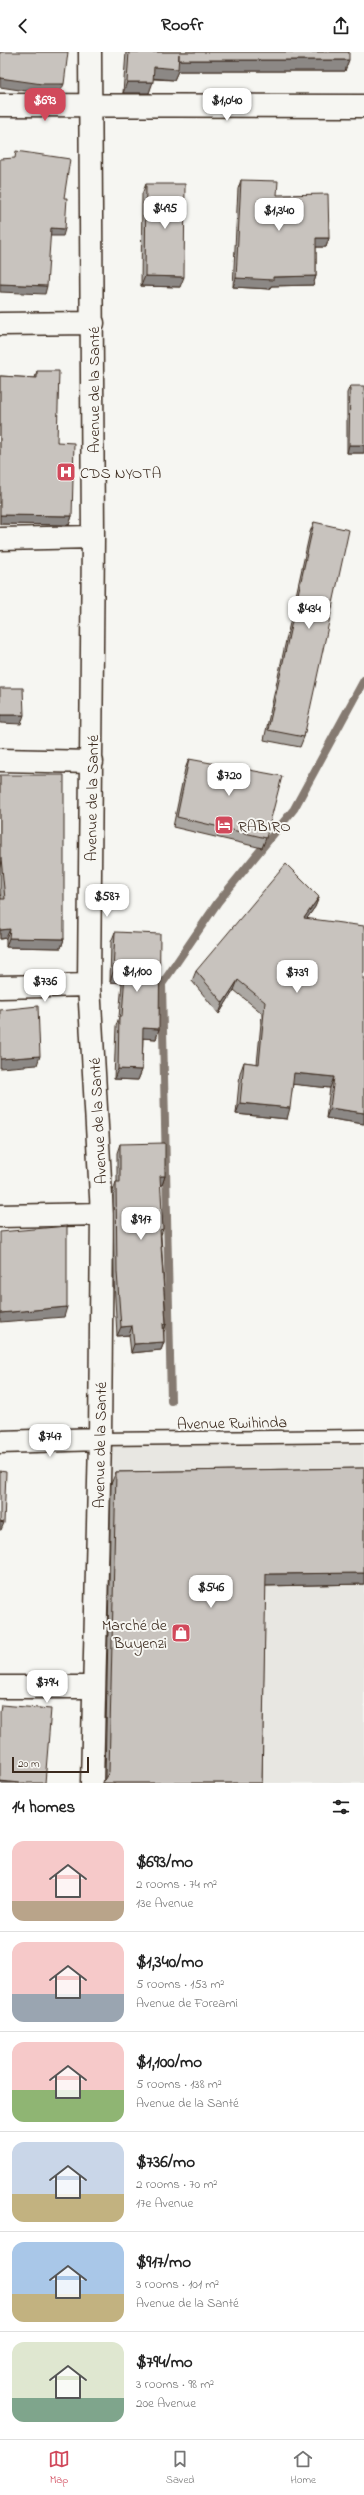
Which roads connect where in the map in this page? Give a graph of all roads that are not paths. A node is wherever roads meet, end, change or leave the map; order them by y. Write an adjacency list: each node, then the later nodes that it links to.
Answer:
1 (90, 52): 2 (street, Avenue de la Santé)
2 (90, 104): 3 (street); 4 (street); 5 (street, Avenue de la Santé)
3 (0, 106)
4 (364, 106)
5 (93, 323): 6 (street); 7 (street, Avenue de la Santé)
6 (0, 324)
7 (93, 537): 8 (street); 10 (street, Avenue de la Santé)
8 (0, 540)
9 (0, 760): 10 (street)
10 (92, 762): 11 (street, Avenue de la Santé)
11 (89, 985): 12 (street); 13 (street, Avenue de la Santé)
12 (0, 986)
13 (102, 1214): 14 (street); 16 (street, Avenue de la Santé)
14 (0, 1216)
15 (364, 1436): 16 (lane, Avenue Rwihinda)
16 (100, 1439): 17 (street); 19 (street, Avenue de la Santé)
17 (0, 1442)
18 (0, 1687): 19 (street)
19 (94, 1687): 20 (street, Avenue de la Santé)
20 (92, 1783)

